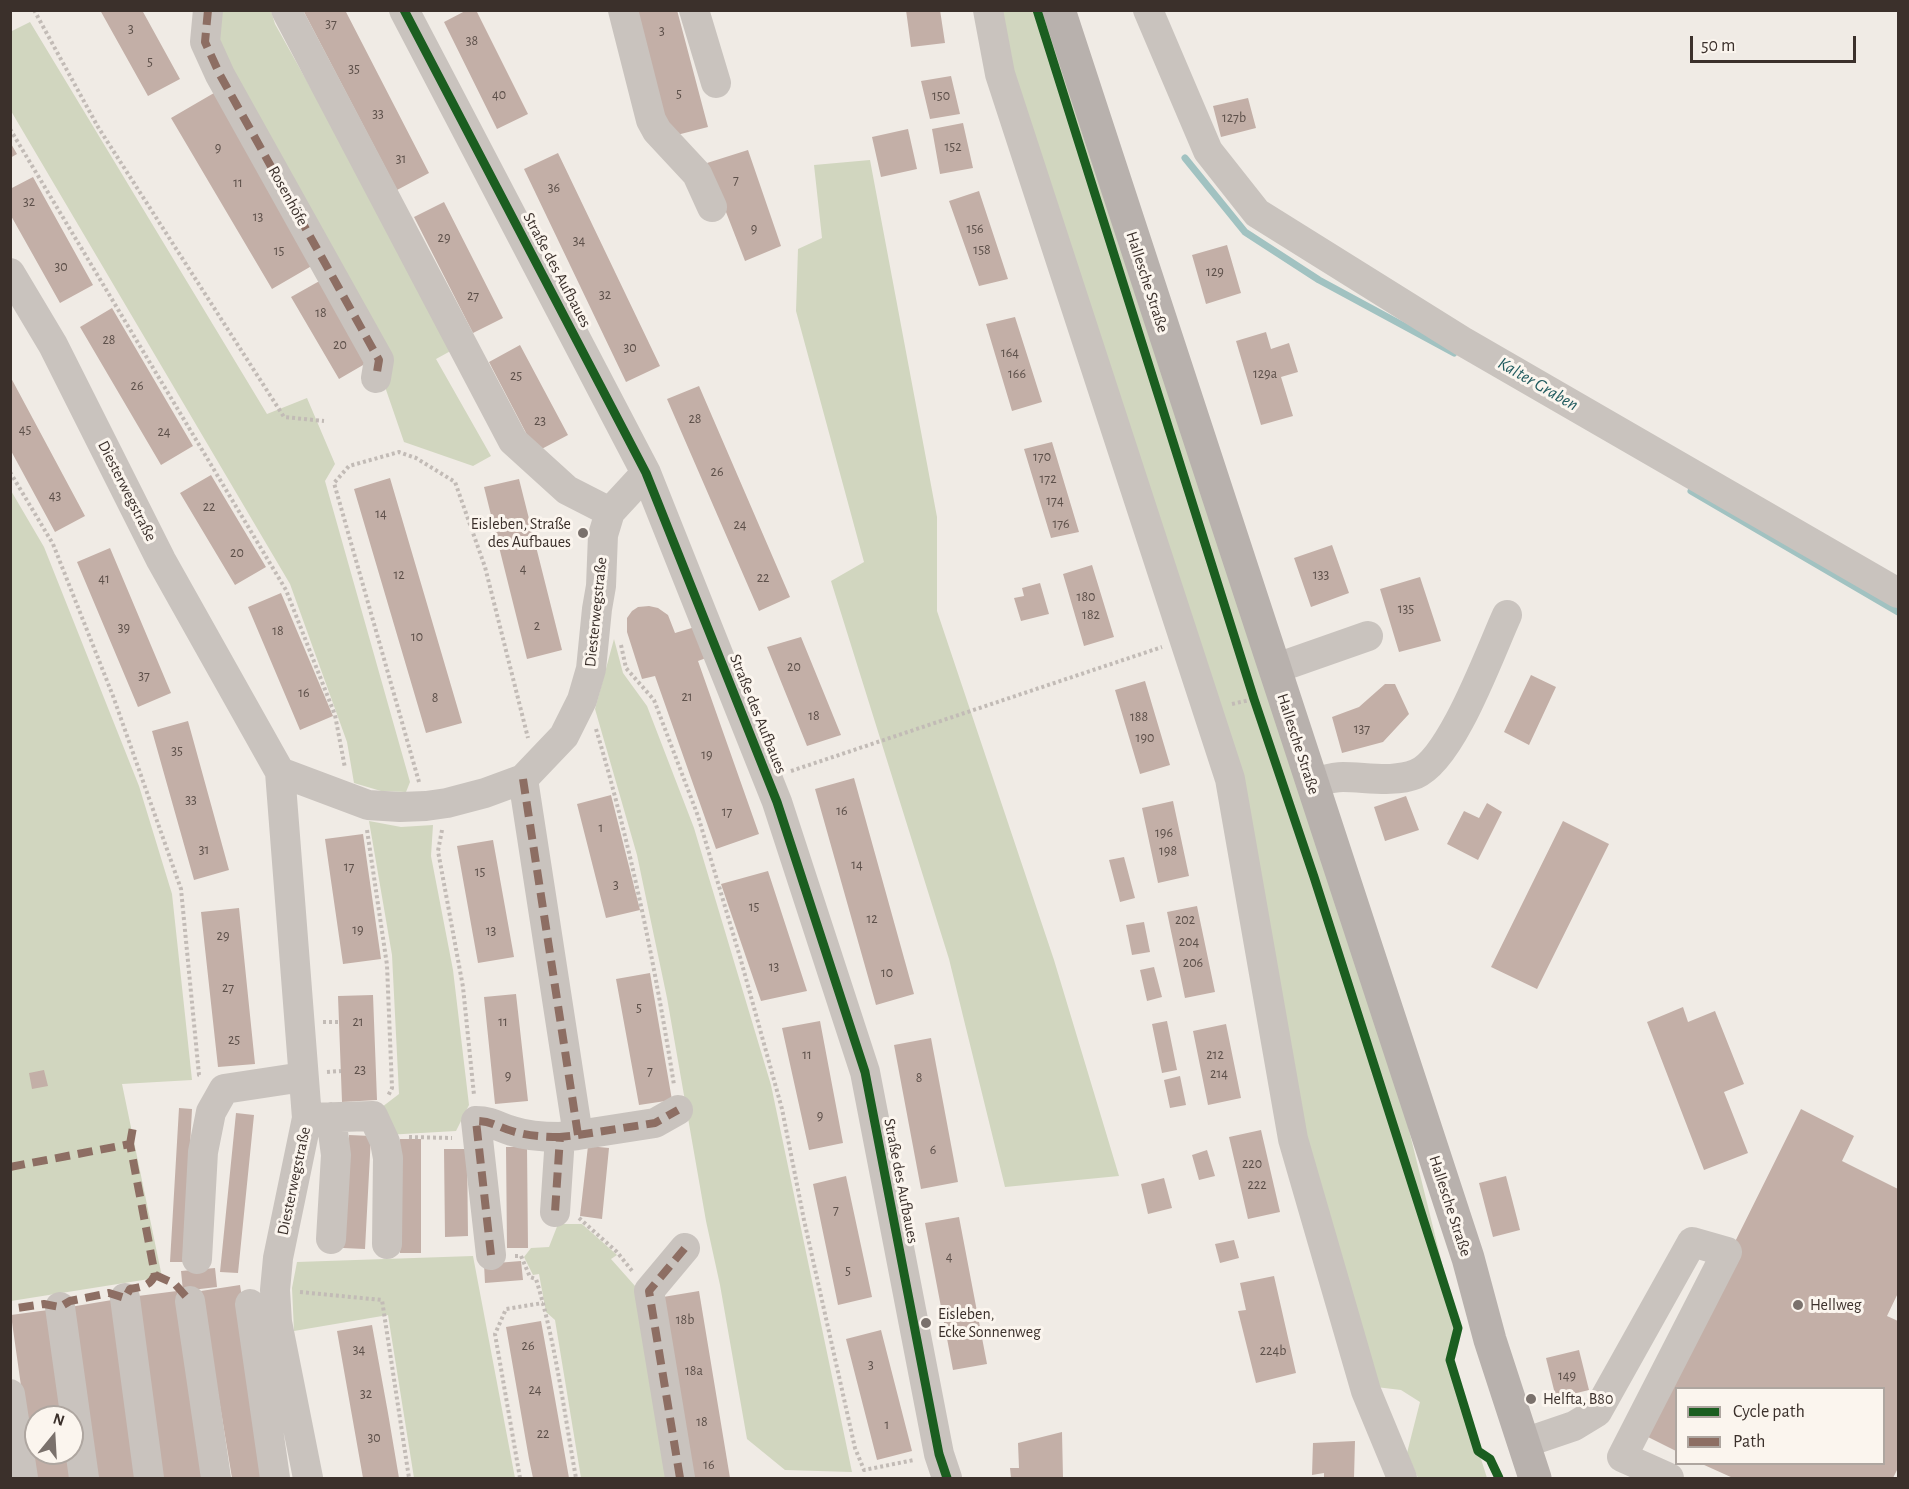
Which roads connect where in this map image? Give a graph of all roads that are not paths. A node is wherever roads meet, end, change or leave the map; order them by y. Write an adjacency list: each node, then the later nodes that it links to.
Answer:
1 (208, 10): 13 (street, Rosenhöfe)
2 (286, 10): 15 (street)
3 (404, 10): 14 (street, Straße des Aufbaues)
4 (623, 10): 10 (street)
5 (694, 10): 9 (street)
6 (988, 10): 47 (street)
7 (1059, 10): 19 (main road, Hallesche Straße)
8 (1148, 10): 16 (street)
9 (716, 83)
10 (712, 207)
11 (10, 273): 12 (street, Diesterwegstraße)
12 (20, 312): 20 (street, Diesterwegstraße)
13 (376, 378)
14 (646, 473): 15 (street, Diesterwegstraße); 39 (street, Straße des Aufbaues)
15 (610, 512): 21 (street, Diesterwegstraße)
16 (1899, 593)
17 (1507, 615): 22 (street)
18 (1368, 636): 19 (street)
19 (1262, 679): 22 (main road, Hallesche Straße)
20 (280, 772): 21 (street, Diesterwegstraße); 23 (street, Diesterwegstraße)
21 (529, 773): 26 (street)
22 (1311, 783): 38 (main road, Hallesche Straße)
23 (303, 1077): 25 (street, Diesterwegstraße); 32 (street)
24 (678, 1110): 26 (street)
25 (319, 1118): 28 (street); 29 (street); 33 (street, Diesterwegstraße)
26 (569, 1136): 27 (street); 31 (street)
27 (555, 1212)
28 (331, 1239)
29 (387, 1244)
30 (685, 1248): 46 (street)
31 (491, 1255)
32 (197, 1259)
33 (262, 1297): 44 (street); 45 (street, Diesterwegstraße)
34 (125, 1298): 42 (street)
35 (190, 1301): 43 (street)
36 (60, 1307): 41 (street)
37 (10, 1394): 40 (street)
38 (1524, 1443): 48 (main road, Hallesche Straße); 49 (street)
39 (943, 1466)
40 (23, 1479)
41 (84, 1479)
42 (149, 1479)
43 (216, 1479)
44 (275, 1479)
45 (308, 1479)
46 (680, 1479)
47 (1402, 1479)
48 (1535, 1479)
49 (1669, 1479)

